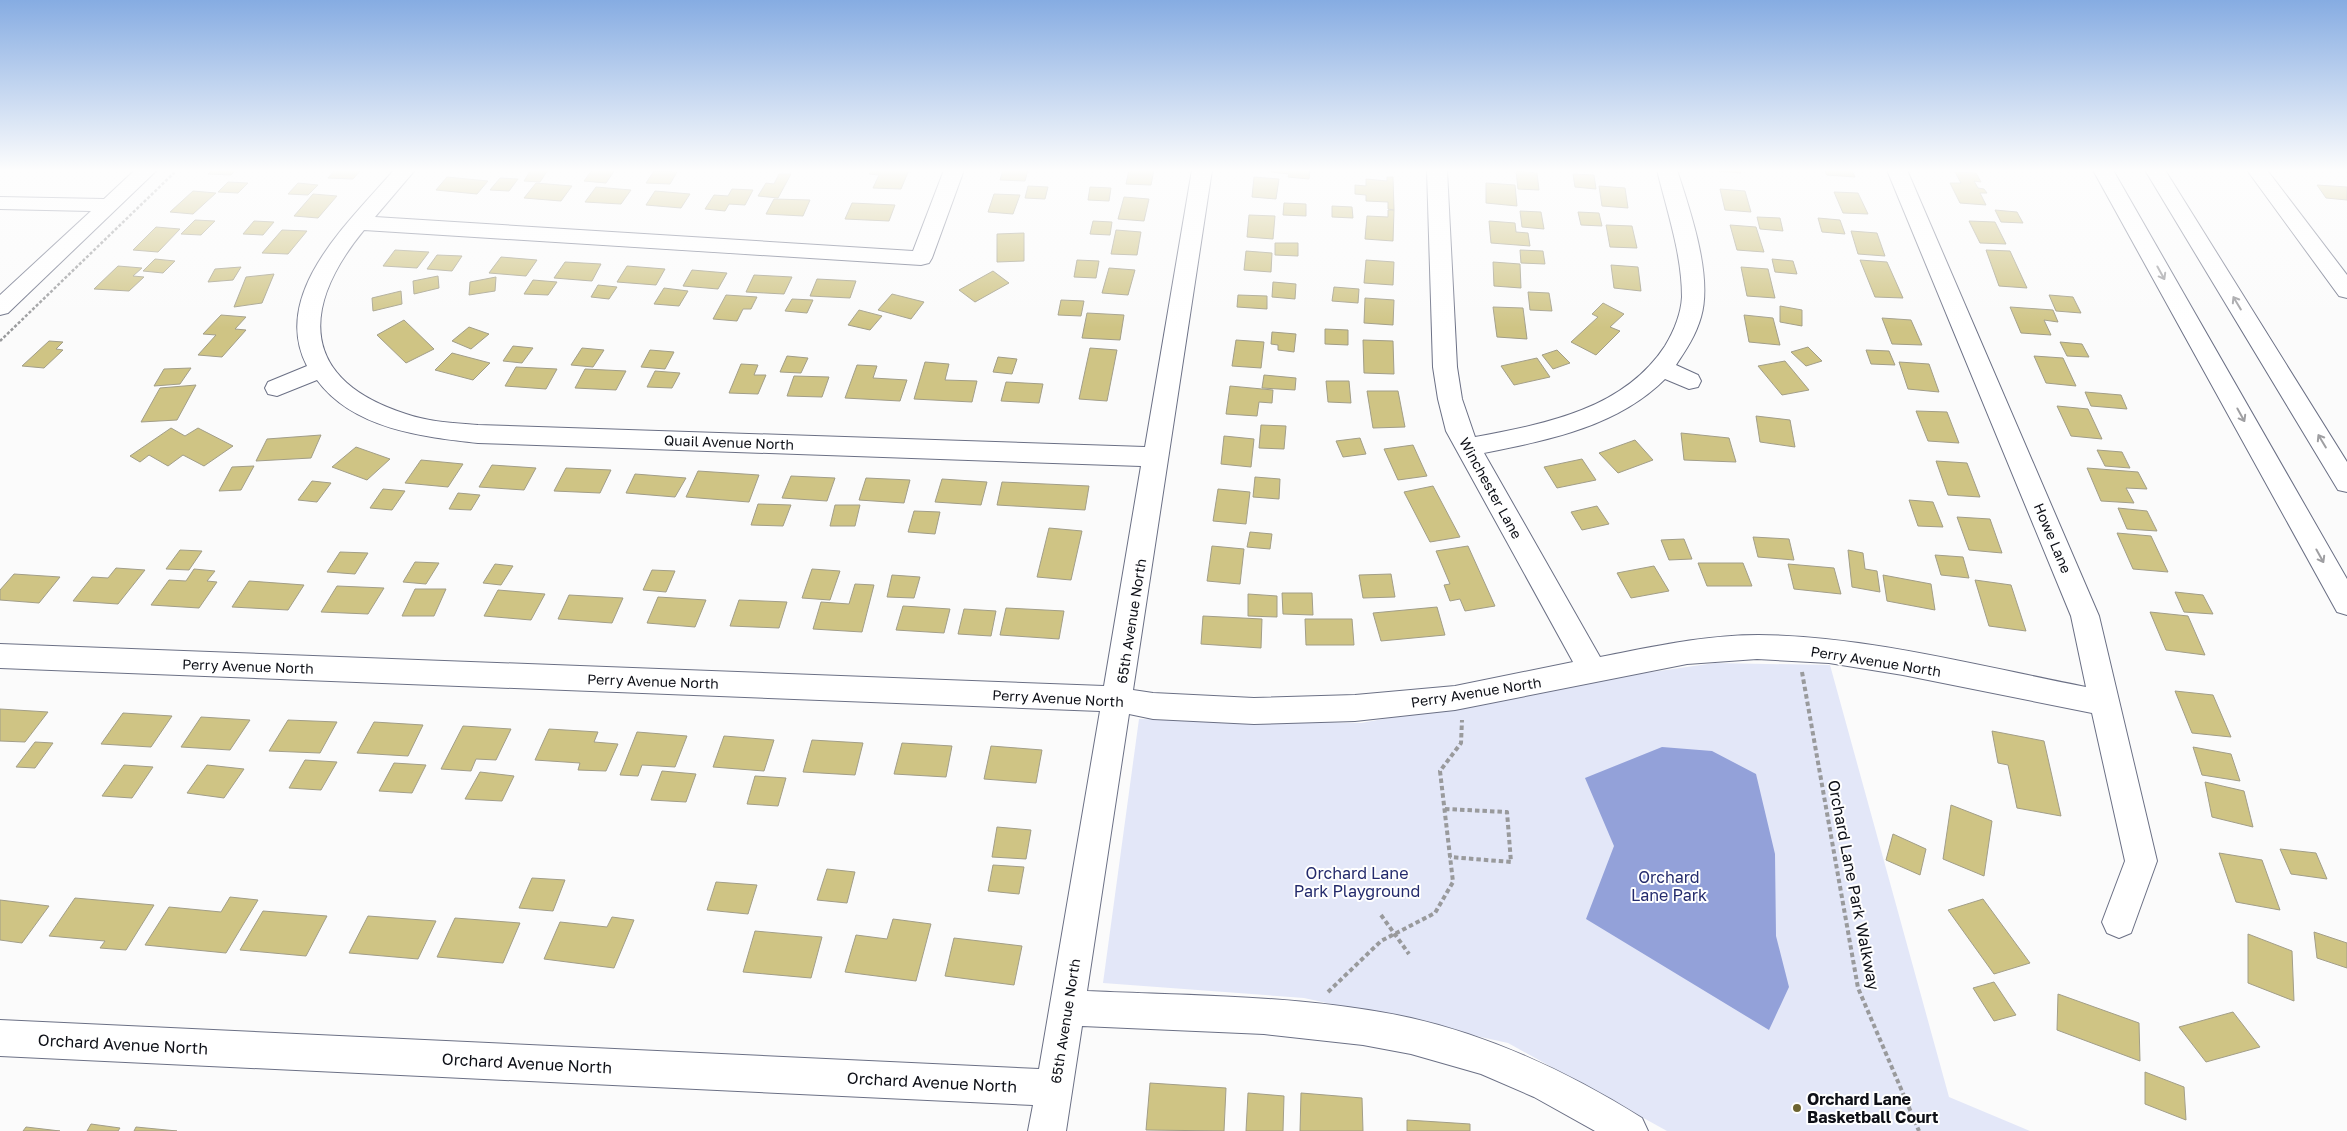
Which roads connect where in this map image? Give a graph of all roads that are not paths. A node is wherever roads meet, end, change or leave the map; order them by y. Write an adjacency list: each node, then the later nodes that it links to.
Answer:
1 (90, 223): 13 (main road)
2 (360, 223): 3 (main road); 15 (main road, Quail Avenue North)
3 (934, 223)
4 (1194, 223): 19 (main road, 65th Avenue North)
5 (1439, 223): 18 (main road, Winchester Lane)
6 (1680, 223): 14 (main road)
7 (1919, 223): 25 (main road, Howe Lane)
8 (2133, 223): 21 (main road, one-way to 21)
9 (2187, 223): 20 (main road, one-way to 9)
10 (2301, 223): 11 (main road)
11 (2338, 267): 12 (main road)
12 (2347, 291)
13 (0, 308)
14 (1664, 369): 16 (main road); 18 (main road)
15 (319, 370): 17 (main road); 19 (main road, Quail Avenue North)
16 (1689, 381)
17 (277, 388)
18 (1467, 448): 23 (main road, Winchester Lane)
19 (1157, 457): 24 (main road, 65th Avenue North)
20 (2347, 483)
21 (2347, 604)
22 (0, 656): 24 (main road, Perry Avenue North)
23 (1593, 671): 24 (main road, Perry Avenue North); 25 (main road, Perry Avenue North)
24 (1118, 699): 27 (main road, 65th Avenue North)
25 (2105, 703): 26 (main road, Howe Lane)
26 (2119, 922)
27 (1067, 1008): 29 (main road, 65th Avenue North); 31 (main road)
28 (0, 1038): 29 (main road, Orchard Avenue North)
29 (1054, 1088): 30 (main road, 65th Avenue North)
30 (1047, 1131)
31 (1629, 1131)

